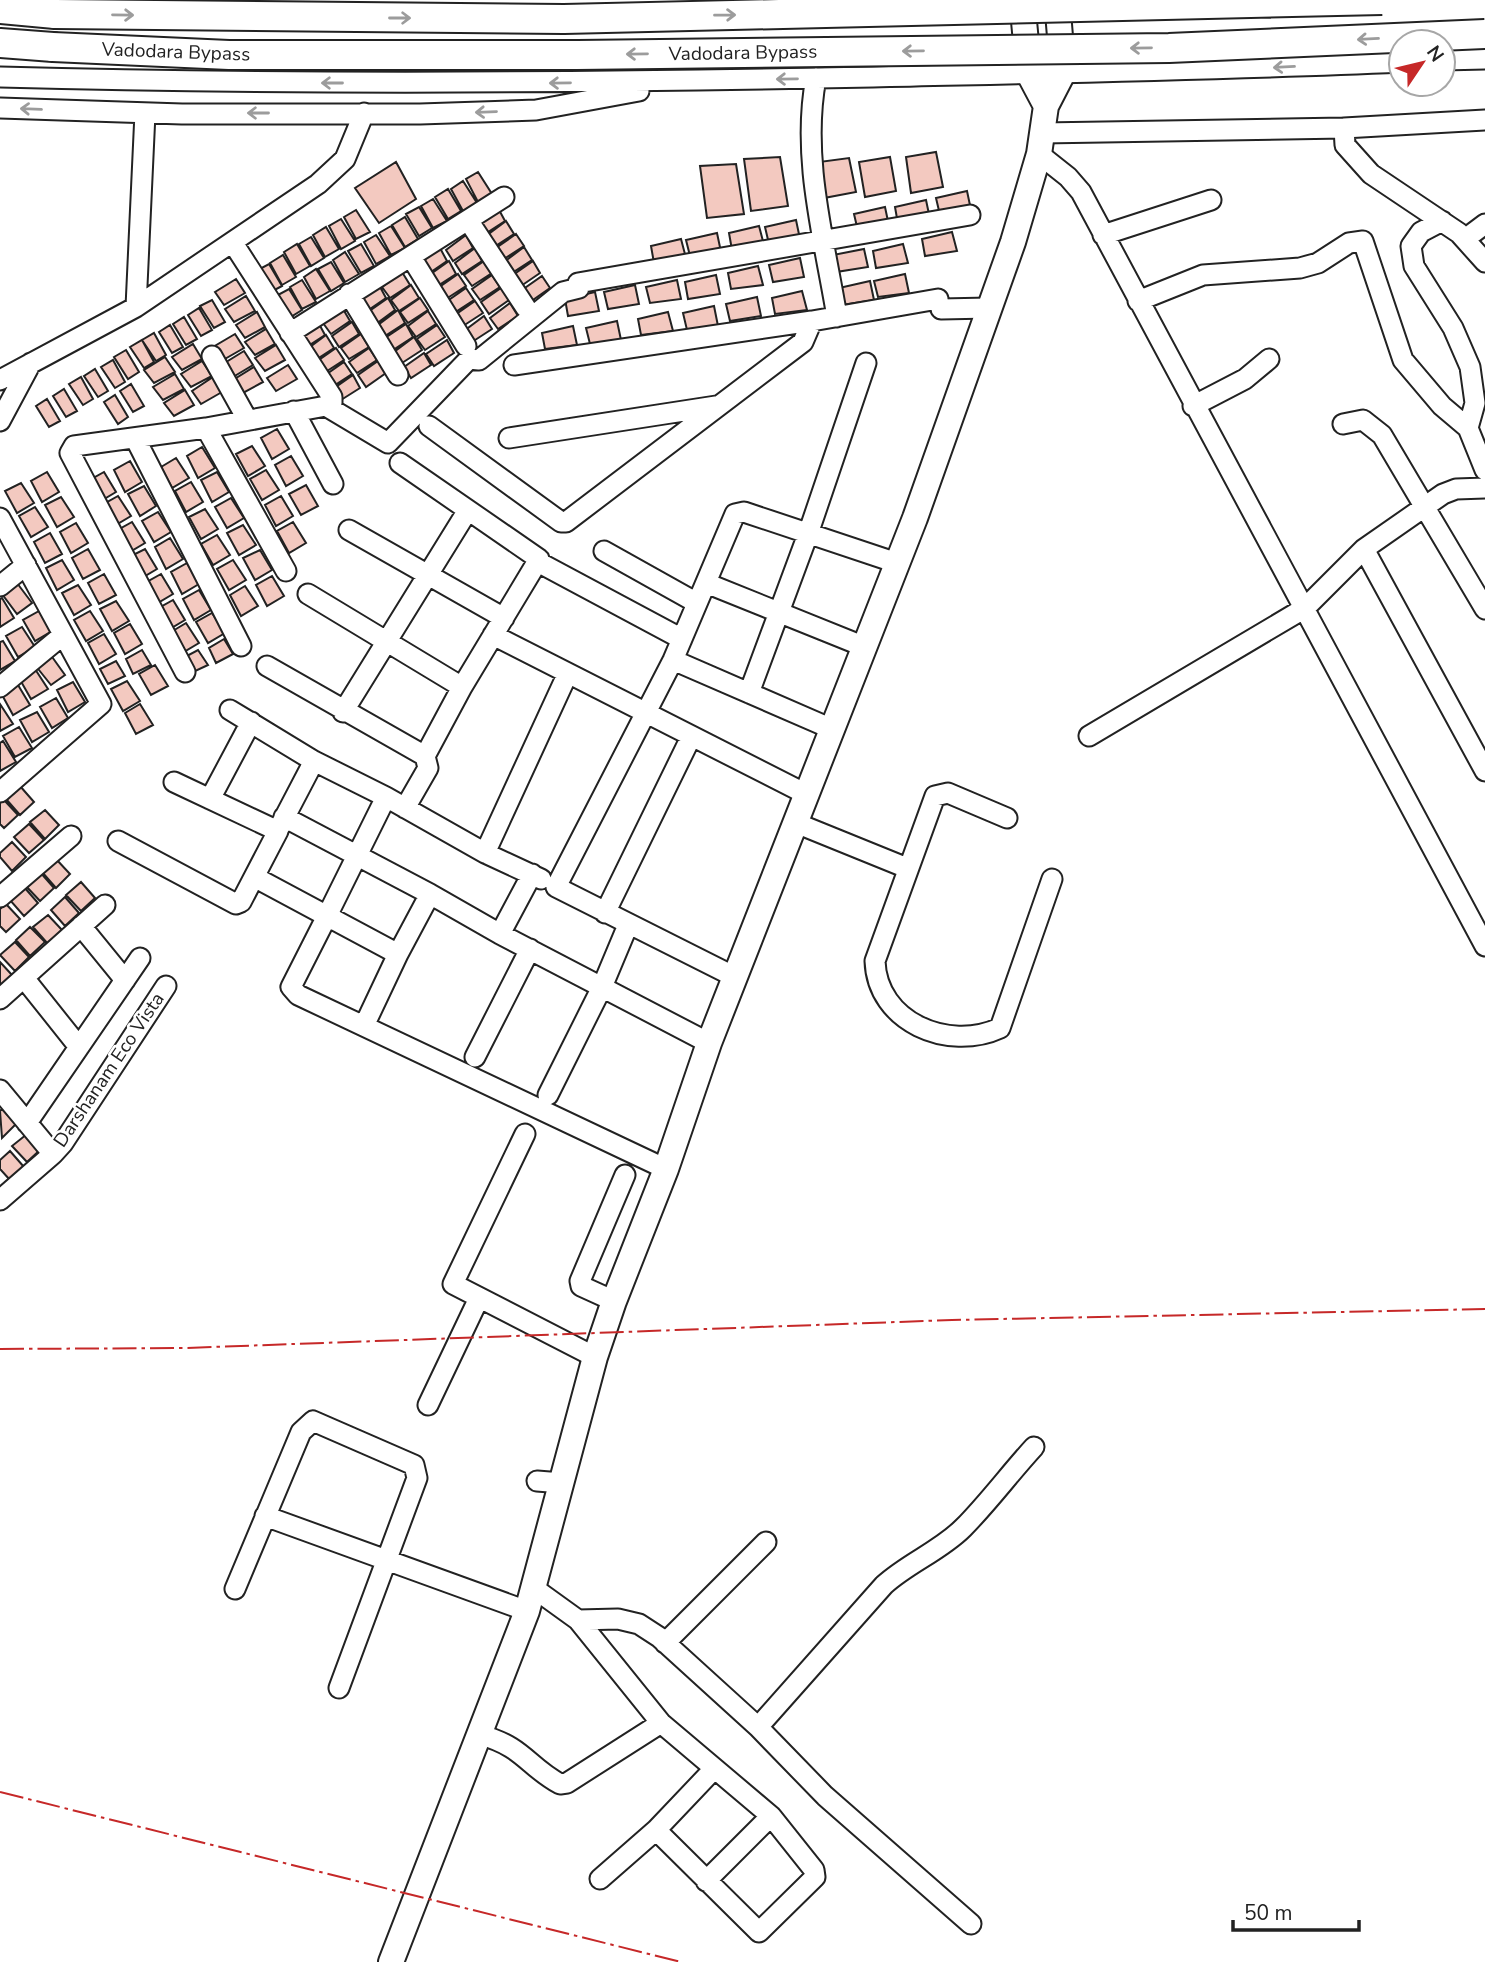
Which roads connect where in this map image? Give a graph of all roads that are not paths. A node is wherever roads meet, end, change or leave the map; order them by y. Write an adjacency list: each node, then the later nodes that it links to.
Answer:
1 (1022, 0): 11 (main road)
2 (1058, 0): 10 (main road)
3 (1382, 0): 4 (highway, Vadodara Bypass, one-way to 3, bridge)
4 (0, 9)
5 (1485, 34): 6 (highway, Vadodara Bypass, one-way to 6, bridge)
6 (0, 43)
7 (1485, 58): 8 (street)
8 (1457, 59)
9 (1387, 62): 10 (street, one-way to 10)
10 (1063, 73): 11 (street); 15 (main road)
11 (1030, 74): 13 (street); 15 (main road)
12 (0, 77): 14 (street, one-way to 12)
13 (816, 78): 14 (street, one-way to 14); 30 (street)
14 (698, 81): 18 (street, one-way to 18)
15 (1046, 106): 21 (main road)
16 (0, 108): 17 (street, one-way to 16)
17 (145, 113): 18 (street, one-way to 17); 36 (street)
18 (364, 113): 31 (street)
19 (1485, 120): 20 (street)
20 (1345, 128): 21 (street); 26 (street)
21 (1041, 143): 28 (street); 38 (main road)
22 (504, 197): 25 (street)
23 (1211, 200): 28 (street)
24 (971, 215): 30 (street)
25 (468, 220): 32 (street); 37 (street)
26 (1442, 221): 29 (street); 59 (street)
27 (1485, 224): 29 (street)
28 (1103, 235): 35 (street)
29 (1465, 239): 33 (street)
30 (825, 242): 39 (street); 52 (street)
31 (233, 243): 36 (street); 41 (street)
32 (411, 257): 34 (street); 42 (street)
33 (1485, 261)
34 (349, 294): 41 (street); 48 (street)
35 (1138, 301): 50 (street); 59 (street)
36 (136, 307): 45 (street)
37 (526, 308)
38 (989, 308): 39 (street); 74 (main road)
39 (837, 317): 40 (street)
40 (812, 321): 47 (street); 51 (street)
41 (290, 334): 52 (street)
42 (466, 346)
43 (212, 356): 54 (street)
44 (1269, 359): 50 (street)
45 (31, 362): 49 (street); 55 (street)
46 (866, 363): 70 (street)
47 (514, 365)
48 (398, 374)
49 (0, 380)
50 (1193, 405): 82 (street)
51 (721, 406): 57 (street); 61 (street)
52 (326, 407): 53 (street)
53 (294, 411): 54 (street); 64 (street)
54 (247, 419): 58 (street)
55 (0, 421)
56 (1343, 424): 66 (street)
57 (429, 426)
58 (206, 428): 60 (street); 76 (street)
59 (1468, 428): 63 (street)
60 (135, 438): 90 (street); 94 (street)
61 (509, 438)
62 (400, 463): 67 (street)
63 (1485, 470)
64 (333, 484)
65 (1485, 488): 66 (street)
66 (1425, 507): 71 (street); 83 (street)
67 (468, 510): 73 (street); 77 (street)
68 (0, 518): 75 (street)
69 (349, 530): 77 (street)
70 (808, 534): 74 (street); 78 (street); 84 (street)
71 (1364, 549): 82 (street); 108 (street)
72 (604, 551): 81 (street)
73 (538, 562): 85 (street); 88 (street)
74 (897, 564): 91 (main road)
75 (26, 565): 79 (street); 86 (street)
76 (286, 571)
77 (428, 575): 85 (street); 89 (street)
78 (706, 583): 81 (street); 84 (street)
79 (0, 586)
80 (308, 594): 89 (street)
81 (697, 604): 88 (street)
82 (1305, 608): 104 (street); 135 (street)
83 (1485, 608)
84 (779, 612): 91 (street); 98 (street)
85 (504, 618): 87 (street)
86 (64, 635): 96 (street); 110 (street)
87 (494, 635): 95 (street); 97 (street)
88 (682, 639): 92 (street)
89 (386, 640): 97 (street); 100 (street)
90 (241, 646)
91 (864, 647): 103 (main road)
92 (673, 660): 98 (street); 101 (street)
93 (267, 666): 100 (street)
94 (185, 672)
95 (567, 675): 101 (street); 120 (street)
96 (0, 687)
97 (462, 687): 106 (street)
98 (749, 693): 103 (street)
99 (230, 710): 102 (street)
100 (344, 712): 106 (street)
101 (648, 713): 105 (street); 126 (street)
102 (251, 722): 107 (street); 113 (street)
103 (832, 729): 111 (main road)
104 (1089, 736)
105 (691, 737): 111 (street); 130 (street)
106 (425, 756): 114 (street)
107 (314, 761): 112 (street); 117 (street)
108 (1485, 771)
109 (174, 782): 113 (street)
110 (0, 792)
111 (806, 794): 116 (main road)
112 (386, 797): 114 (street); 121 (street)
113 (210, 799): 117 (street)
114 (405, 808): 120 (street)
115 (1007, 818): 122 (street)
116 (796, 823): 122 (street); 139 (main road)
117 (281, 824): 121 (street); 124 (street)
118 (71, 836): 128 (street)
119 (118, 841): 124 (street)
120 (485, 853): 123 (street)
121 (355, 857): 127 (street); 131 (street)
122 (907, 868): 125 (street)
123 (532, 874): 126 (street); 134 (street)
124 (256, 878): 131 (street)
125 (1052, 879)
126 (556, 887): 130 (street)
127 (430, 894): 134 (street); 137 (street)
128 (0, 897)
129 (105, 905): 133 (street)
130 (605, 913): 132 (street)
131 (327, 916): 137 (street); 145 (street)
132 (628, 925): 139 (street); 143 (street)
133 (81, 926): 140 (street); 141 (street)
134 (500, 934): 136 (street)
135 (1485, 946)
136 (530, 949): 143 (street); 148 (street)
137 (398, 954): 145 (street)
138 (140, 958): 141 (street)
139 (735, 977): 146 (main road)
140 (24, 978): 144 (street); 147 (street)
141 (125, 980): 147 (street)
142 (166, 986): 153 (street, Darshanam Eco Vista)
143 (603, 987): 146 (street); 149 (street)
144 (0, 999)
145 (364, 1026): 154 (street)
146 (709, 1043): 154 (main road)
147 (79, 1047): 151 (street)
148 (475, 1057)
149 (548, 1095)
150 (2, 1096): 151 (street, Darshanam Eco Vista)
151 (27, 1123): 153 (street, Darshanam Eco Vista)
152 (524, 1134): 157 (street)
153 (53, 1154): 156 (street, Darshanam Eco Vista)
154 (666, 1169): 158 (main road)
155 (625, 1175): 158 (street)
156 (0, 1200)
157 (480, 1298): 159 (street); 160 (street)
158 (614, 1301): 159 (main road)
159 (595, 1357): 163 (main road)
160 (428, 1405)
161 (1034, 1447): 173 (street)
162 (537, 1481): 163 (street)
163 (562, 1483): 168 (main road)
164 (265, 1516): 166 (street); 166 (street); 167 (street)
165 (766, 1542): 170 (street)
166 (388, 1561): 168 (street); 171 (street)
167 (235, 1589)
168 (531, 1600): 169 (street); 174 (main road)
169 (578, 1620): 170 (street); 172 (street)
170 (665, 1643): 173 (street)
171 (339, 1688)
172 (661, 1723): 174 (street); 175 (street)
173 (758, 1727): 180 (street)
174 (481, 1735): 181 (main road)
175 (713, 1770): 176 (street); 177 (street)
176 (771, 1816): 179 (street); 179 (street)
177 (656, 1830): 178 (street); 179 (street)
178 (600, 1879)
179 (706, 1881)
180 (971, 1924)
181 (391, 1962)

